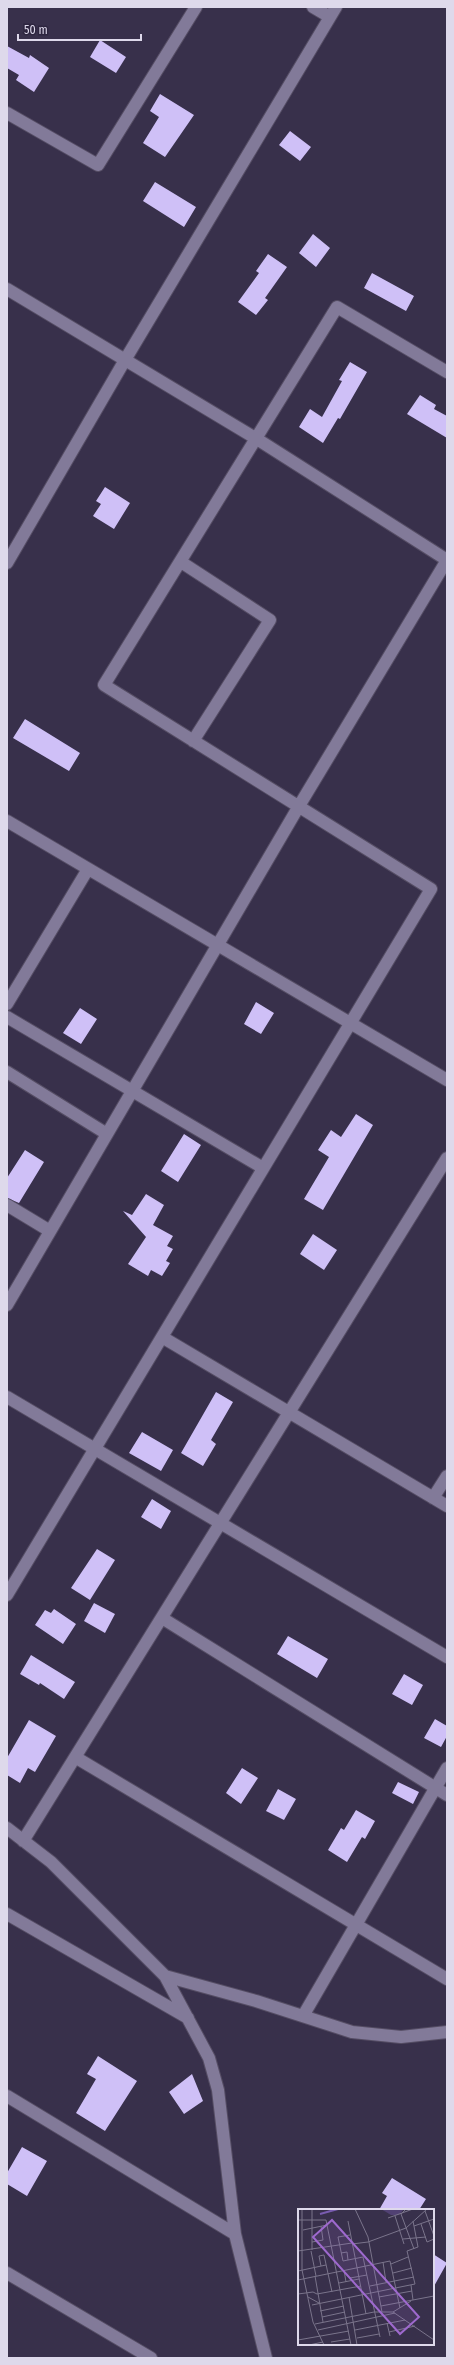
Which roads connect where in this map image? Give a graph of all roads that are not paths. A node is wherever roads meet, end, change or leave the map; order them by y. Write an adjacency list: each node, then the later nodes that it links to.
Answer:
1 (196, 7): 4 (street)
2 (313, 7): 3 (street)
3 (333, 12): 6 (street)
4 (7, 113)
5 (7, 290): 6 (street)
6 (125, 360): 8 (street); 11 (street)
7 (447, 372): 8 (street)
8 (257, 439): 9 (street); 10 (street)
9 (447, 560): 12 (street)
10 (181, 562): 13 (street); 13 (street)
11 (7, 563)
12 (444, 573): 14 (street)
13 (194, 741): 14 (street)
14 (299, 806): 17 (street); 20 (street)
15 (7, 822): 16 (street)
16 (88, 869): 17 (street); 18 (street)
17 (217, 945): 20 (street); 23 (street)
18 (7, 1004)
19 (7, 1017): 23 (street)
20 (350, 1023): 22 (street); 26 (street)
21 (7, 1072): 24 (street)
22 (447, 1080)
23 (132, 1091): 24 (street); 26 (street)
24 (107, 1134): 28 (street)
25 (447, 1158): 32 (street)
26 (263, 1168): 30 (street)
27 (7, 1206): 28 (street)
28 (50, 1231): 29 (street)
29 (7, 1305)
30 (162, 1337): 32 (street); 33 (street)
31 (7, 1397): 33 (street)
32 (289, 1412): 35 (street); 37 (street)
33 (95, 1449): 37 (street); 38 (street)
34 (447, 1476): 35 (street)
35 (433, 1498): 36 (street)
36 (447, 1506)
37 (220, 1523): 39 (street); 40 (street)
38 (7, 1595)
39 (162, 1618): 41 (street); 43 (street)
40 (447, 1657)
41 (75, 1757): 46 (street); 48 (street)
42 (447, 1768): 43 (street)
43 (436, 1788): 44 (street); 48 (street)
44 (447, 1795)
45 (7, 1828): 46 (street)
46 (23, 1841): 49 (street)
47 (7, 1914): 52 (street)
48 (356, 1925): 50 (street); 51 (street)
49 (165, 1976): 51 (street); 52 (street)
50 (447, 1979)
51 (303, 2016): 53 (street)
52 (188, 2018): 55 (street)
53 (447, 2032)
54 (7, 2096): 55 (street)
55 (235, 2234): 58 (street)
56 (7, 2273): 57 (street)
57 (151, 2358)
58 (266, 2358)

